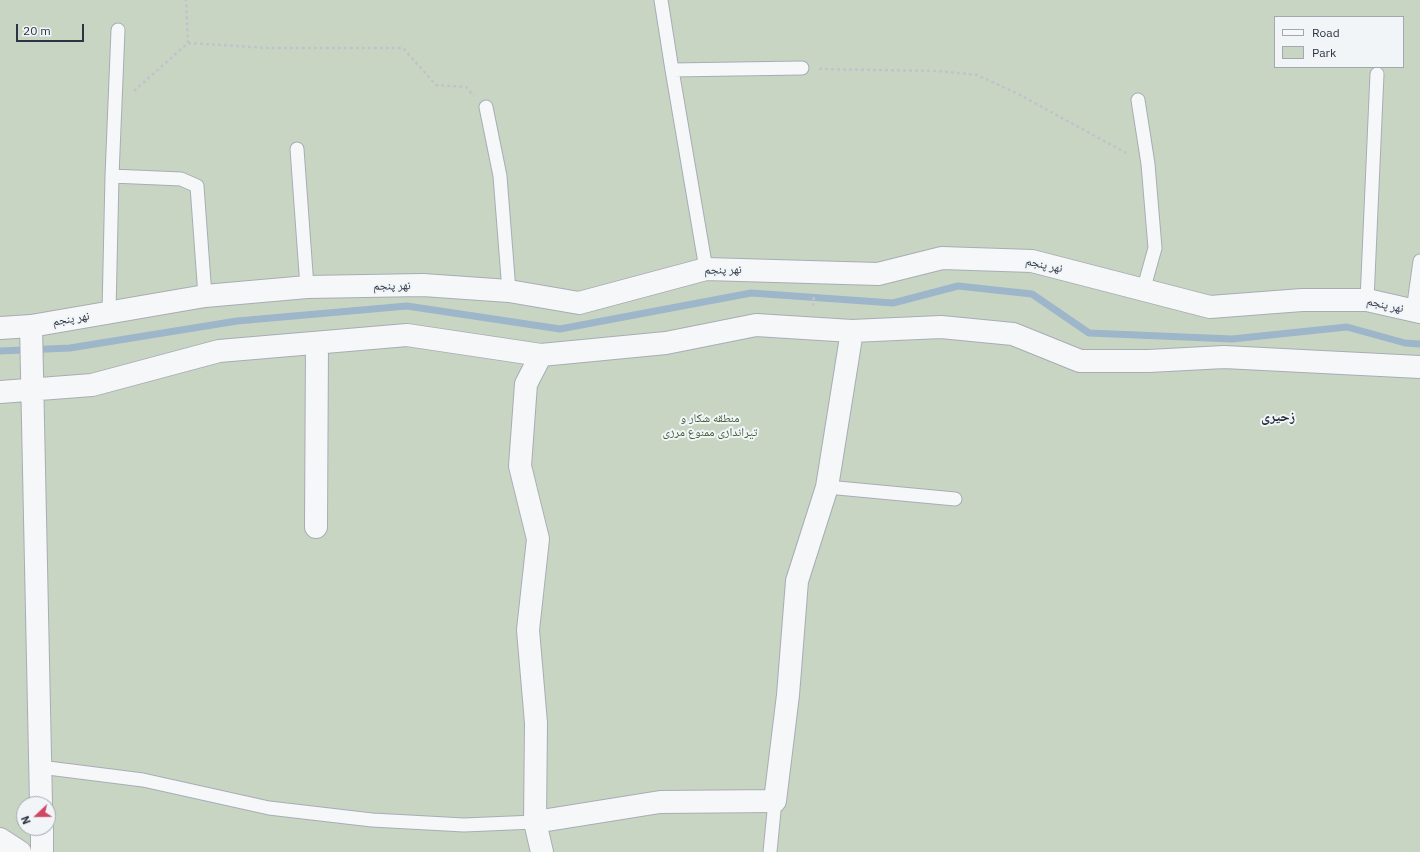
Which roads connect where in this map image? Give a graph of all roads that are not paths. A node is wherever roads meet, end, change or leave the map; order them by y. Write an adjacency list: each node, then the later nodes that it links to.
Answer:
1 (661, 0): 4 (lane)
2 (118, 30): 9 (lane)
3 (802, 68): 4 (lane)
4 (672, 70): 11 (lane)
5 (1377, 74): 16 (lane)
6 (1138, 100): 13 (lane)
7 (486, 107): 14 (lane)
8 (297, 149): 12 (lane)
9 (112, 176): 15 (lane); 18 (lane)
10 (1420, 261): 17 (lane)
11 (706, 269): 13 (street, نهر پنجم); 14 (street, نهر پنجم)
12 (307, 287): 14 (street, نهر پنجم); 15 (street, نهر پنجم)
13 (1143, 291): 16 (street, نهر پنجم)
14 (509, 292)
15 (205, 296): 18 (street, نهر پنجم)
16 (1367, 300): 17 (street, نهر پنجم)
17 (1416, 311)
18 (109, 312): 20 (street, نهر پنجم)
19 (0, 328): 20 (street, نهر پنجم)
20 (31, 331): 25 (street)
21 (852, 331): 23 (street); 24 (street); 27 (street)
22 (317, 344): 23 (street); 25 (street); 29 (street)
23 (540, 355): 33 (street)
24 (1420, 367)
25 (32, 389): 26 (street); 30 (street)
26 (0, 392)
27 (827, 487): 28 (lane); 32 (street)
28 (955, 499)
29 (316, 527)
30 (40, 767): 31 (street); 33 (lane)
31 (41, 796)
32 (775, 800): 33 (street); 39 (lane)
33 (535, 822): 38 (street)
34 (42, 836): 37 (street)
35 (0, 839): 36 (street)
36 (20, 852)
37 (42, 852)
38 (542, 852)
39 (770, 852)

